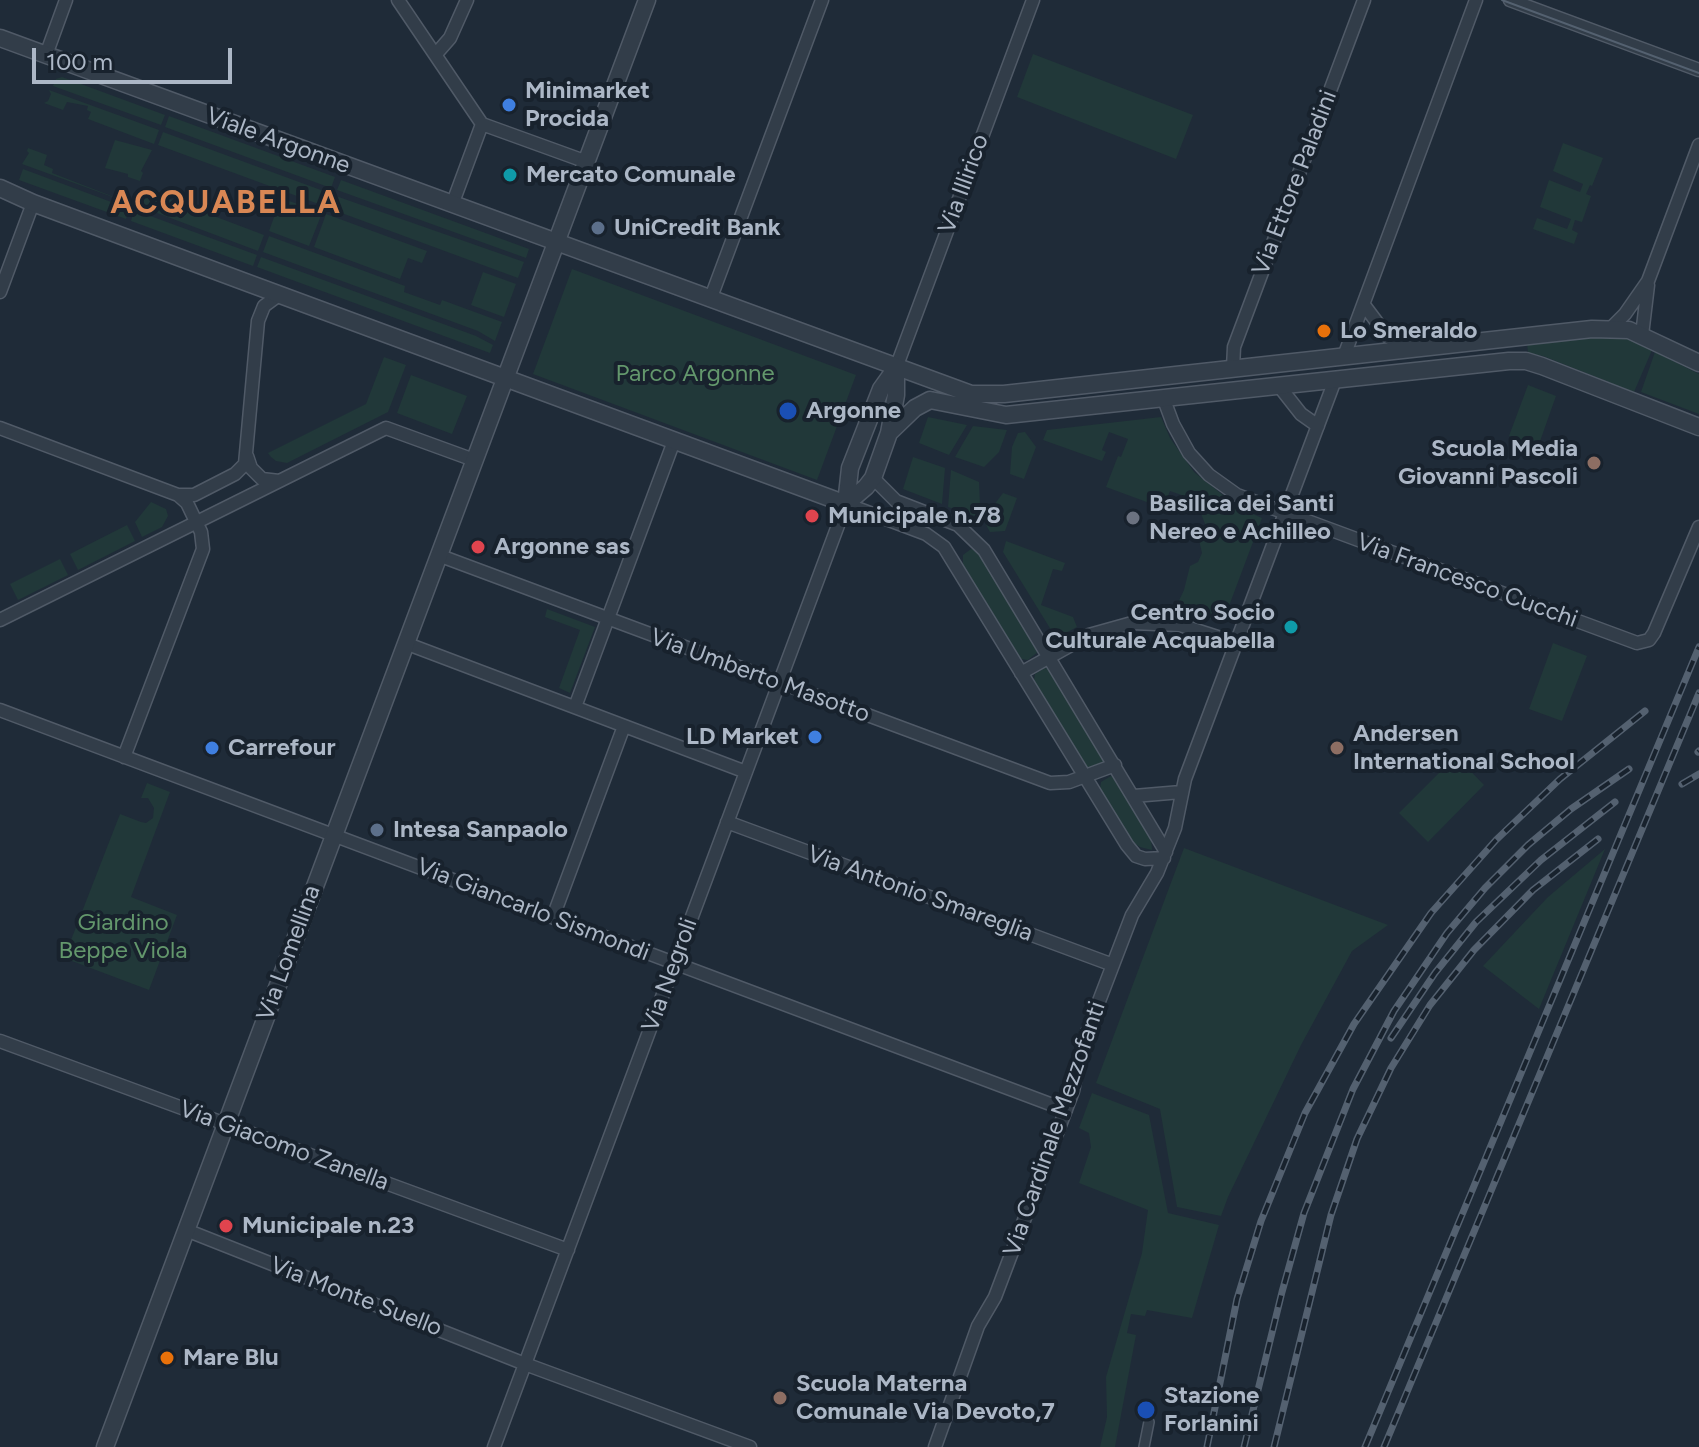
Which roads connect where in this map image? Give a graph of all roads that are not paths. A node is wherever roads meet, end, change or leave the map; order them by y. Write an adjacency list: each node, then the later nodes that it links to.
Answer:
1 (66, 0): 12 (street)
2 (398, 0): 11 (street)
3 (467, 0): 11 (street)
4 (647, 0): 16 (street)
5 (822, 0): 24 (street)
6 (1033, 0): 31 (street, Via Illirico)
7 (1364, 0): 32 (street, Via Ettore Paladini)
8 (1476, 0): 25 (street)
9 (1510, 0): 13 (street)
10 (0, 38): 12 (street, Viale Argonne)
11 (436, 54): 14 (street)
12 (46, 55): 19 (street, Viale Argonne)
13 (1699, 70)
14 (482, 124): 16 (street); 19 (street)
15 (1699, 145): 21 (street)
16 (587, 162): 20 (street)
17 (0, 188): 18 (street)
18 (33, 203): 22 (street); 23 (street)
19 (452, 205): 20 (street, Viale Argonne)
20 (556, 243): 24 (street, Viale Argonne); 33 (street)
21 (1648, 281): 26 (street); 27 (street)
22 (0, 292)
23 (279, 295): 33 (street); 44 (street)
24 (710, 300): 31 (street, Viale Argonne)
25 (1364, 305): 28 (street); 29 (street)
26 (1611, 328): 27 (street, Viale Argonne); 28 (street, Viale Argonne)
27 (1642, 335): 30 (street, Viale Argonne)
28 (1409, 349): 29 (street, Viale Argonne)
29 (1344, 356): 32 (street, Viale Argonne); 35 (street)
30 (1699, 363)
31 (896, 368): 34 (street, Viale Argonne); 42 (street); 49 (street)
32 (1233, 368): 34 (street, Viale Argonne); 37 (street)
33 (504, 378): 43 (street); 45 (street, Via Lomellina)
34 (1150, 378): 38 (street)
35 (1335, 380): 36 (street); 39 (street, Via Cardinale Mezzofanti); 40 (street)
36 (1279, 386): 37 (street); 39 (street)
37 (1236, 390): 38 (street)
38 (1163, 397): 42 (street); 50 (street, Via Francesco Cucchi)
39 (1318, 426): 50 (street, Via Cardinale Mezzofanti)
40 (1699, 427)
41 (0, 428): 48 (street)
42 (889, 433): 46 (street)
43 (674, 441): 49 (street); 56 (street)
44 (247, 456): 47 (street); 48 (street)
45 (474, 460): 47 (street); 55 (street, Via Lomellina)
46 (873, 478): 49 (street); 53 (street)
47 (282, 481): 51 (street)
48 (178, 495): 51 (street)
49 (846, 504): 54 (street); 62 (street, Via Negroli)
50 (1285, 515): 52 (street, Via Francesco Cucchi); 59 (street, Via Cardinale Mezzofanti)
51 (197, 524): 57 (street); 66 (street)
52 (1699, 527)
53 (968, 533): 54 (street); 60 (street)
54 (944, 547): 61 (street)
55 (438, 555): 56 (street, Via Umberto Masotto); 58 (street, Via Lomellina)
56 (608, 619): 62 (street, Via Umberto Masotto); 63 (street)
57 (0, 620)
58 (405, 643): 63 (street); 73 (street, Via Lomellina)
59 (1236, 643): 60 (street); 70 (street, Via Cardinale Mezzofanti)
60 (1049, 657): 61 (street); 67 (street)
61 (1021, 673): 69 (street)
62 (779, 683): 68 (street, Via Negroli); 69 (street, Via Umberto Masotto)
63 (575, 707): 65 (street)
64 (0, 710): 66 (street, Via Giancarlo Sismondi)
65 (624, 726): 68 (street); 75 (street)
66 (124, 757): 73 (street, Via Giancarlo Sismondi)
67 (1115, 765): 69 (street, Via Umberto Masotto); 71 (street)
68 (746, 772): 72 (street, Via Negroli)
69 (1083, 776): 74 (street)
70 (1181, 792): 71 (street); 74 (street, Via Cardinale Mezzofanti)
71 (1134, 796): 74 (street)
72 (727, 822): 76 (street, Via Negroli); 77 (street, Via Antonio Smareglia)
73 (333, 835): 75 (street, Via Giancarlo Sismondi); 80 (street, Via Lomellina)
74 (1165, 855): 77 (street, Via Cardinale Mezzofanti)
75 (553, 917): 76 (street, Via Giancarlo Sismondi)
76 (674, 963): 79 (street, Via Giancarlo Sismondi); 82 (street, Via Negroli)
77 (1113, 965): 79 (street, Via Cardinale Mezzofanti)
78 (0, 1041): 80 (street, Via Giacomo Zanella)
79 (1066, 1110): 88 (street, Via Cardinale Mezzofanti)
80 (225, 1125): 81 (street, Via Lomellina); 82 (street, Via Giacomo Zanella)
81 (186, 1230): 83 (street, Via Monte Suello); 85 (street, Via Lomellina)
82 (568, 1250): 83 (street, Via Negroli)
83 (525, 1364): 86 (street, Via Negroli); 87 (street, Via Monte Suello)
84 (1149, 1422): 89 (street)
85 (105, 1447)
86 (494, 1447)
87 (750, 1447)
88 (935, 1447)
89 (1144, 1447)

